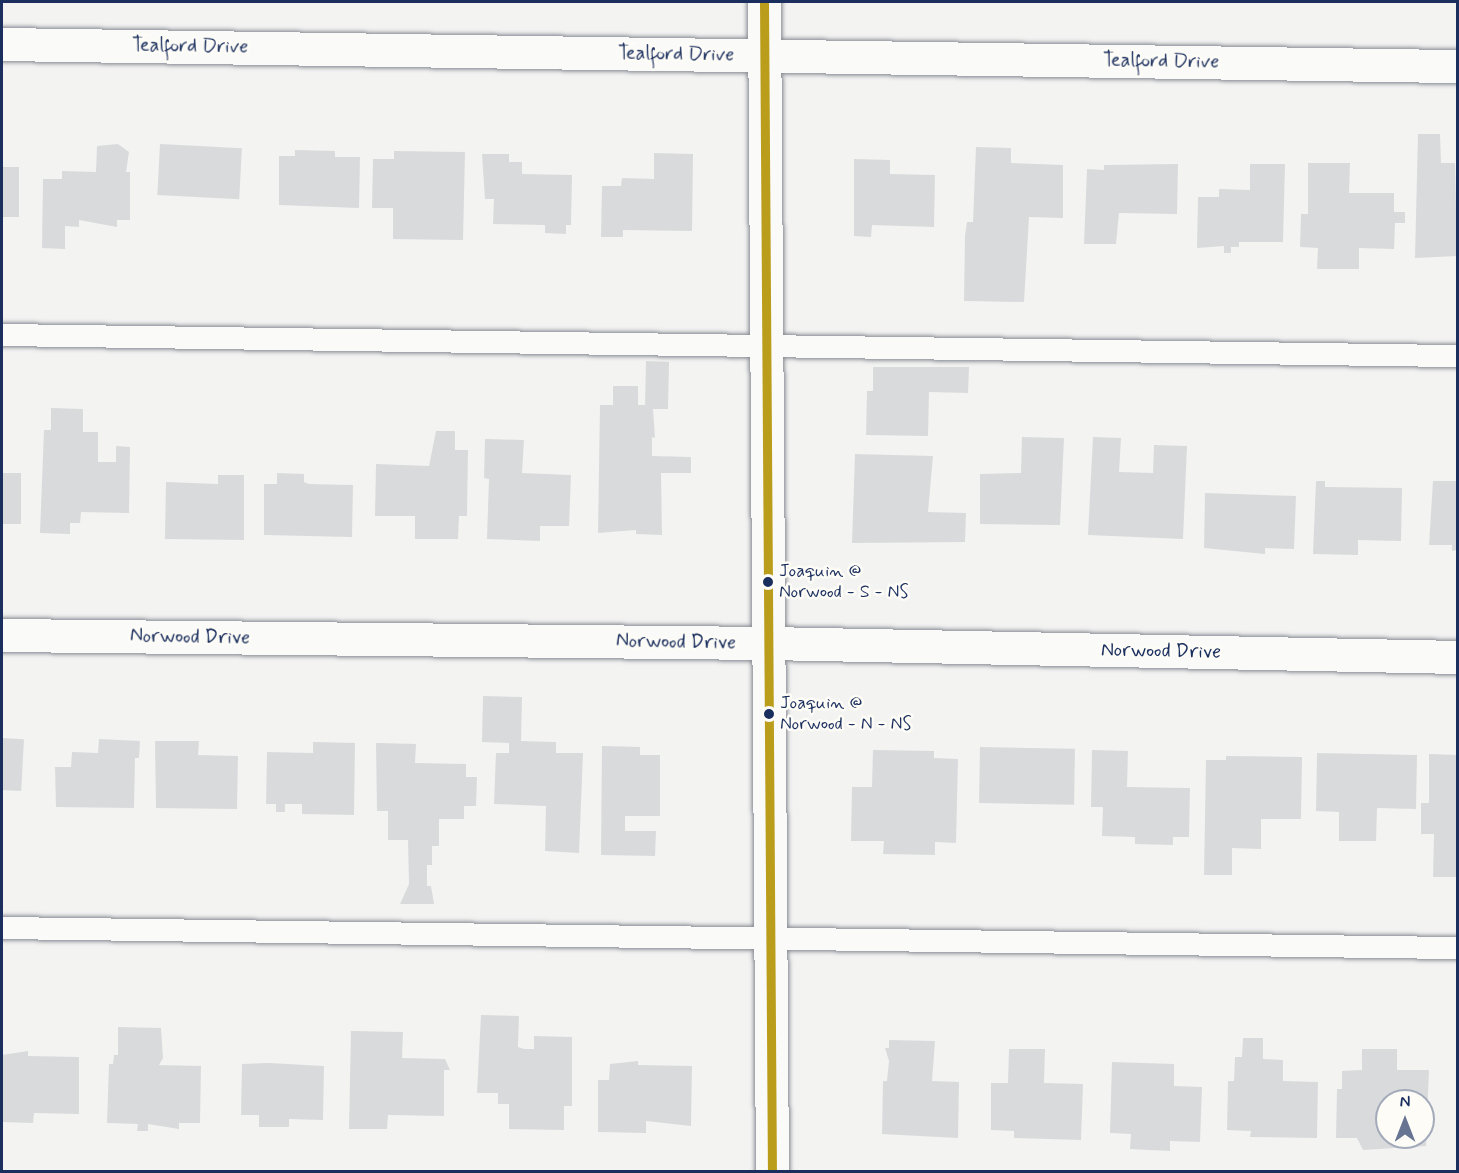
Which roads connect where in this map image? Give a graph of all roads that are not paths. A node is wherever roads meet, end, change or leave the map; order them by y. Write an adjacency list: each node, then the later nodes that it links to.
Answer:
1 (764, 2): 3 (street)
2 (2, 44): 3 (street, Tealford Drive)
3 (764, 55): 4 (street, Tealford Drive); 6 (street)
4 (1458, 66)
5 (2, 335): 6 (lane)
6 (769, 344): 7 (lane); 9 (street)
7 (1458, 356)
8 (2, 635): 9 (street, Norwood Drive)
9 (768, 643): 10 (street, Norwood Drive); 12 (street)
10 (1458, 657)
11 (2, 928): 12 (lane)
12 (772, 938): 13 (lane); 14 (street)
13 (1458, 948)
14 (772, 1172)

